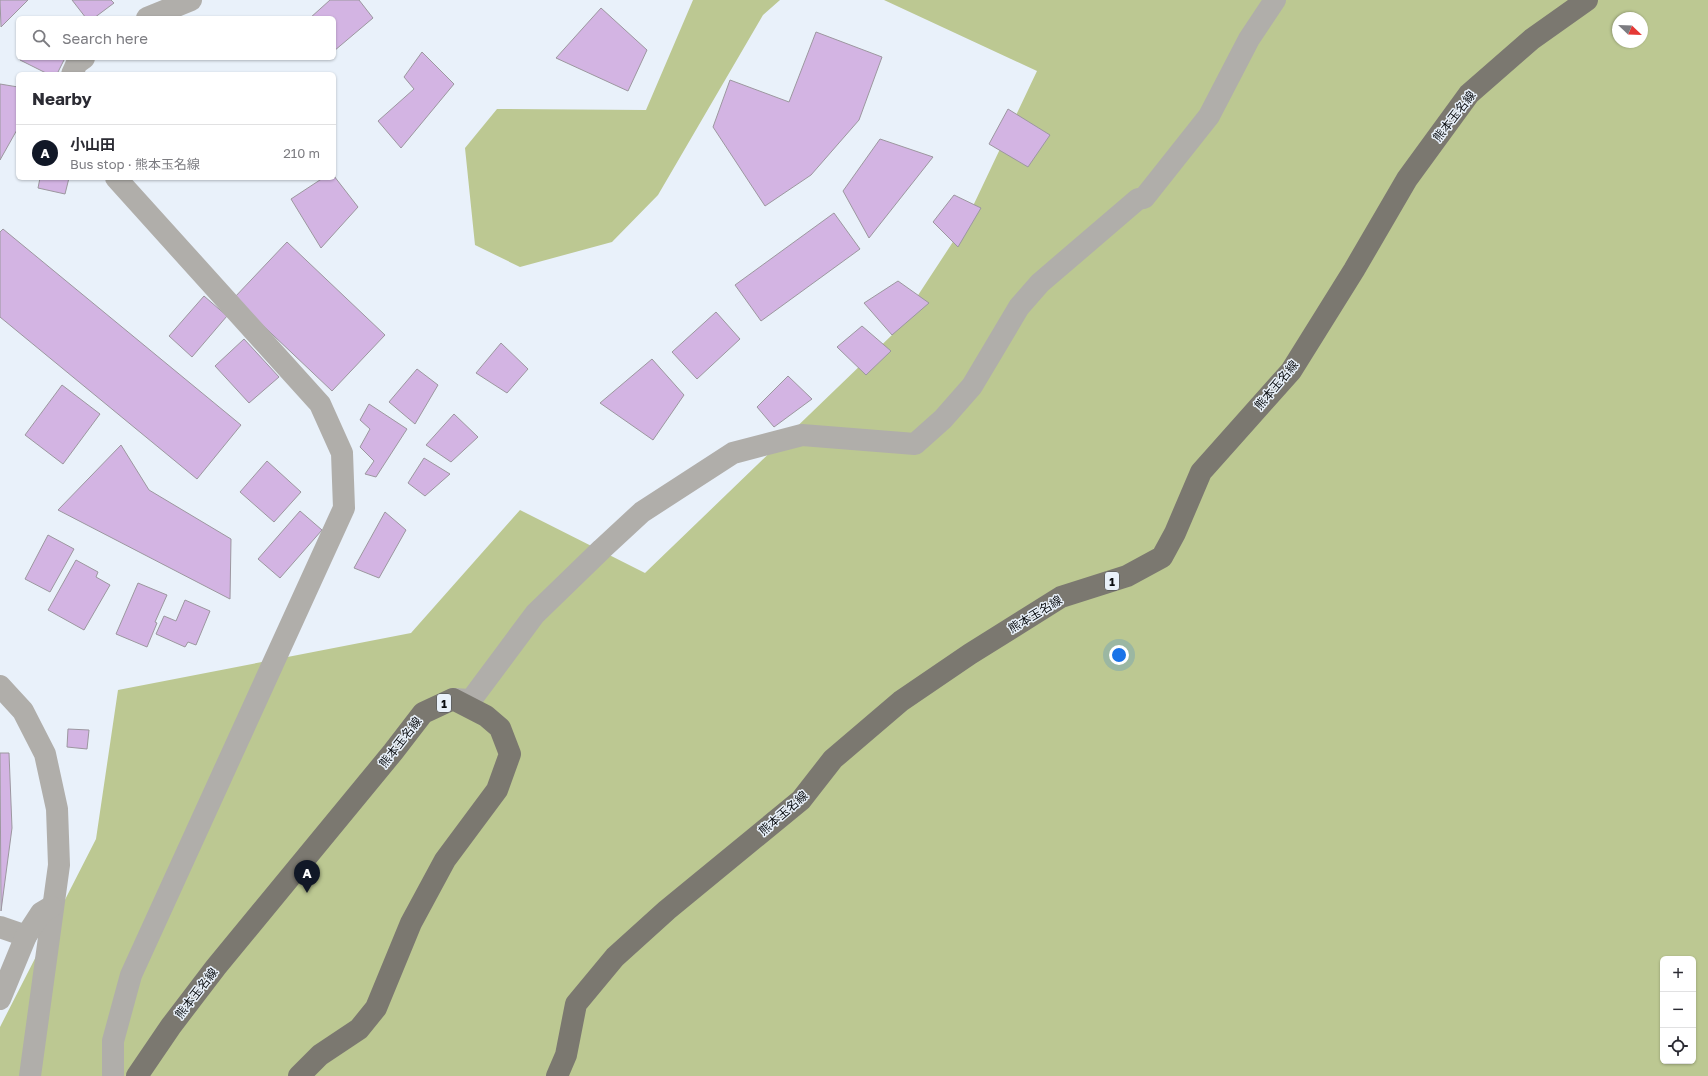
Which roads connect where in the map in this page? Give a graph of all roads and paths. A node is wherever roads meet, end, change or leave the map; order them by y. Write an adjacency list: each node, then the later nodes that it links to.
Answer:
1 (192, 0): 4 (street)
2 (1275, 0): 9 (street)
3 (1586, 0): 18 (main road, 熊本玉名線 / 1)
4 (152, 16)
5 (82, 60): 6 (street)
6 (73, 72)
7 (118, 180): 15 (street)
8 (0, 686): 10 (street)
9 (453, 699): 16 (main road, 熊本玉名線 / 1); 17 (main road, 1)
10 (52, 907): 12 (street); 14 (street)
11 (0, 927): 12 (street)
12 (26, 936): 13 (street)
13 (0, 999)
14 (30, 1076)
15 (113, 1076)
16 (137, 1076)
17 (299, 1076)
18 (557, 1076)

